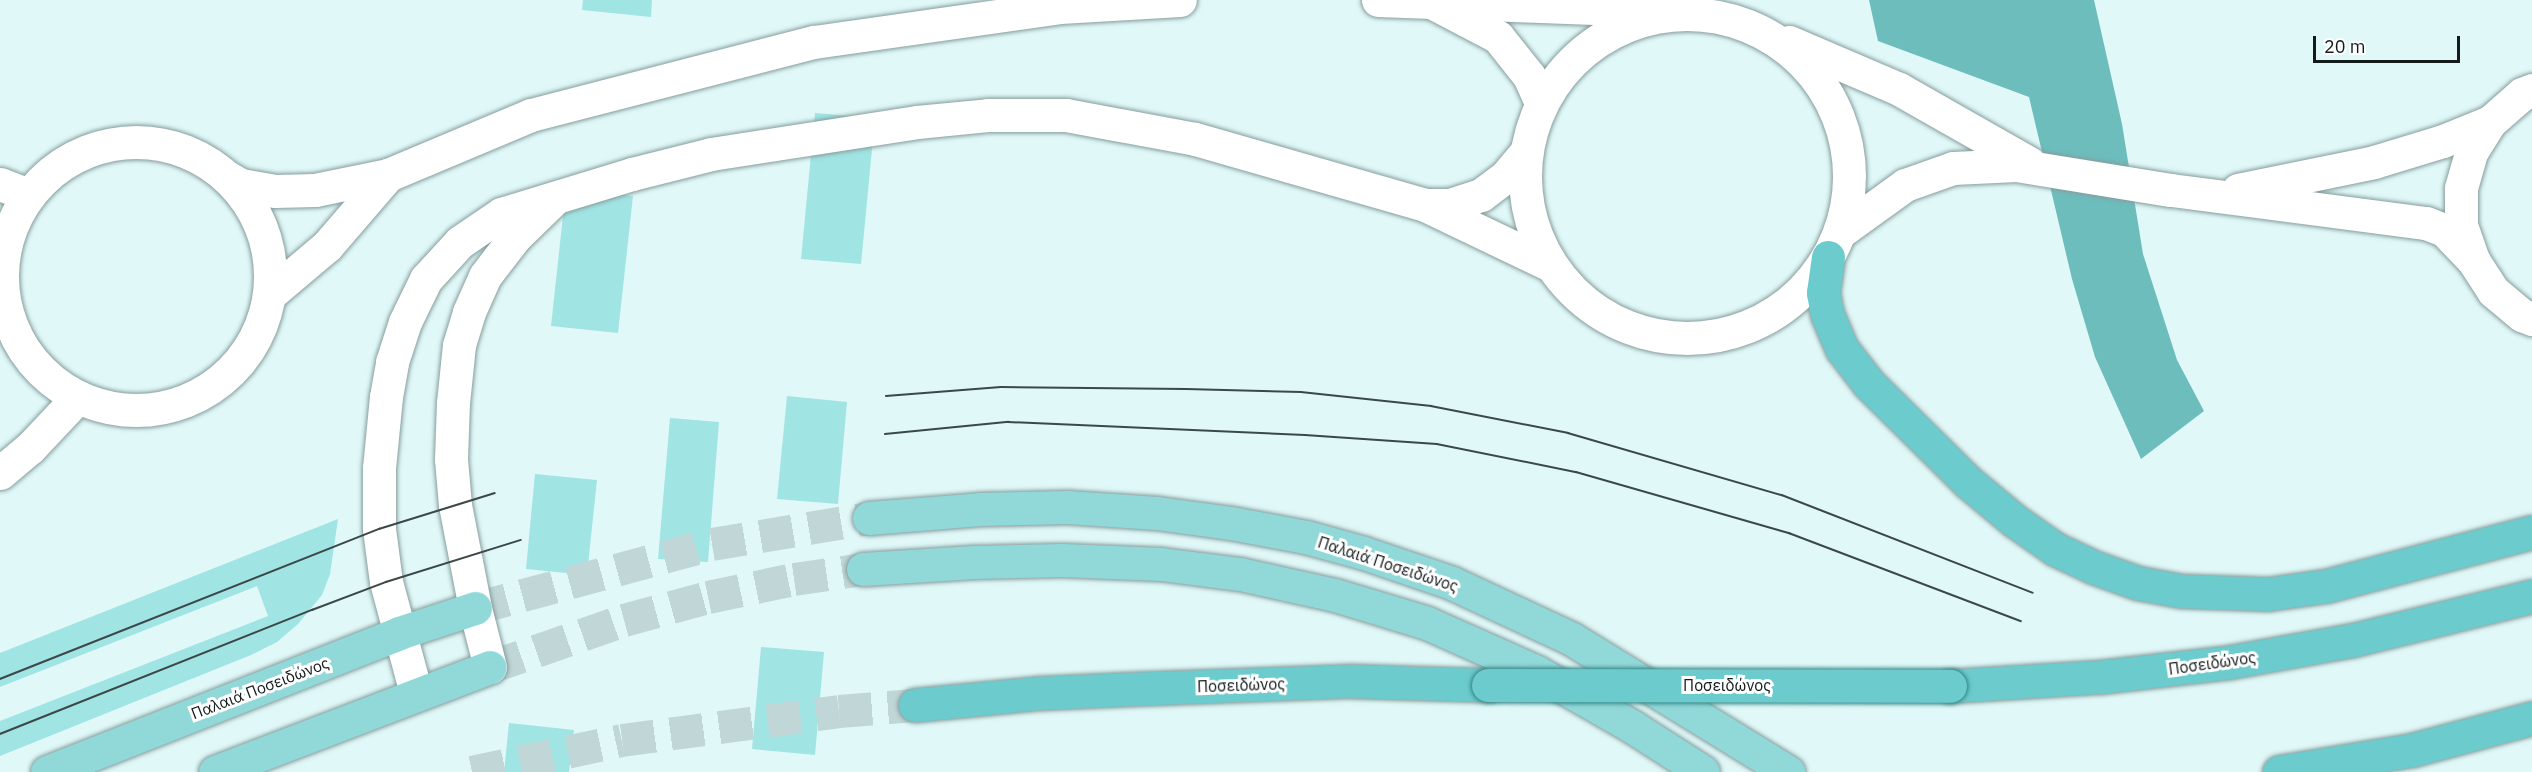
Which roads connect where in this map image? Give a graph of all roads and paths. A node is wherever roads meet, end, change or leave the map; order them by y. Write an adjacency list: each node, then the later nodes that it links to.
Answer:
1 (1180, 0): 11 (street)
2 (1378, 0): 3 (street)
3 (1431, 2): 4 (street); 7 (street)
4 (1698, 13): 5 (street); 7 (street)
5 (1752, 26): 10 (street); 17 (street)
6 (2532, 90): 8 (street)
7 (1540, 104): 9 (street)
8 (2490, 122): 14 (street); 18 (street)
9 (1525, 153): 16 (street); 19 (street)
10 (2042, 170): 14 (street); 17 (street)
11 (388, 175): 12 (street); 20 (street)
12 (227, 177): 13 (street); 20 (street)
13 (14, 189): 22 (street)
14 (2216, 195): 18 (street)
15 (556, 196): 16 (street); 28 (street); 29 (street)
16 (1425, 205): 19 (street)
17 (1834, 245): 19 (street); 25 (highway)
18 (2472, 260): 21 (street)
19 (1550, 265)
20 (268, 295): 22 (street)
21 (2532, 319)
22 (78, 397): 23 (street)
23 (0, 473)
24 (869, 518): 37 (main road, Παλαιά Ποσειδώνος)
25 (2532, 532)
26 (863, 569): 36 (main road)
27 (2532, 596): 32 (highway, Ποσειδώνος, bridge)
28 (475, 608): 29 (main road, Παλαιά Ποσειδώνος); 30 (street)
29 (399, 633): 31 (street); 34 (main road, Παλαιά Ποσειδώνος)
30 (490, 667): 31 (main road)
31 (416, 693): 35 (main road)
32 (915, 705)
33 (2532, 718): 38 (highway)
34 (47, 772)
35 (215, 772)
36 (1703, 772)
37 (1788, 772)
38 (2279, 772)

